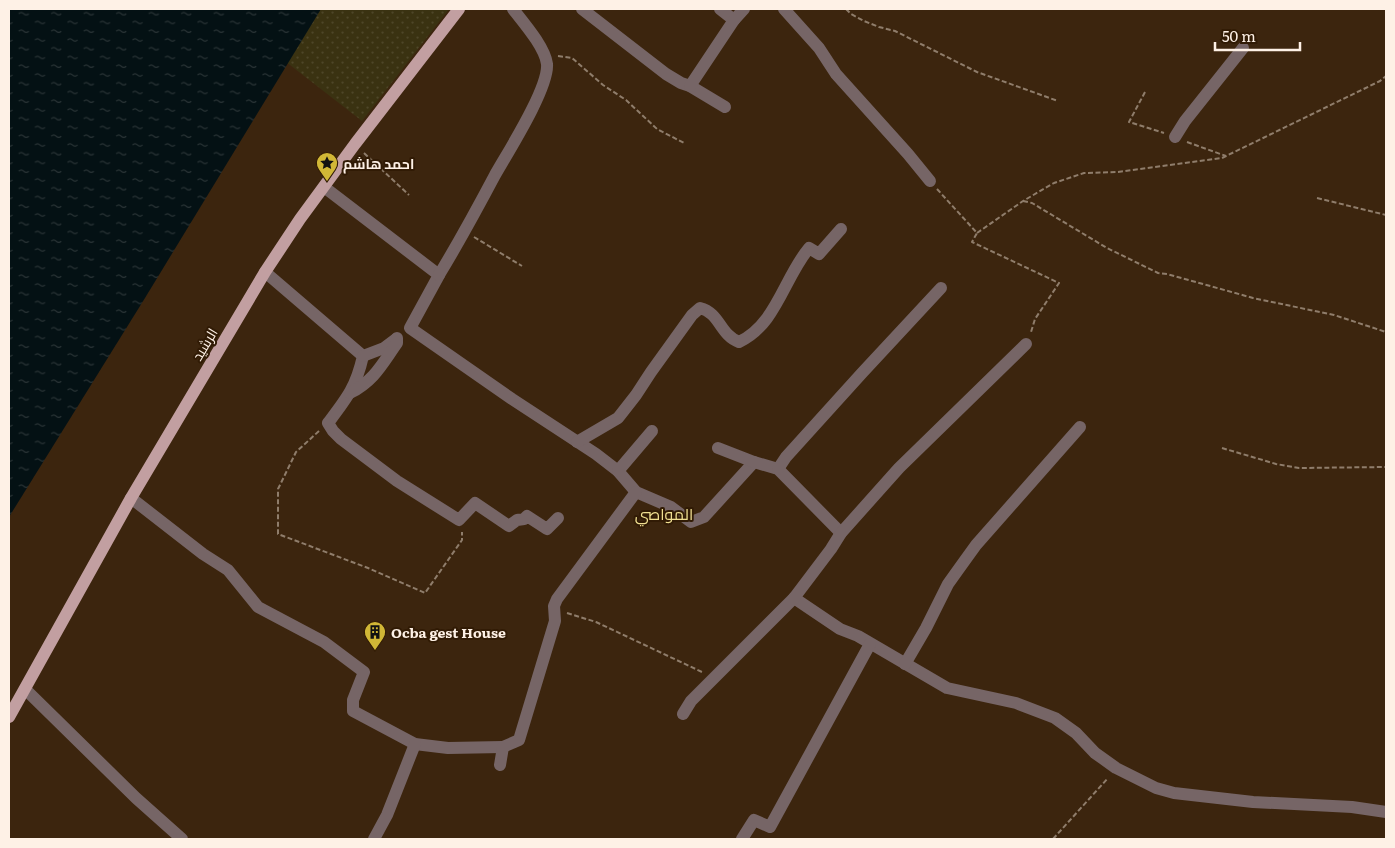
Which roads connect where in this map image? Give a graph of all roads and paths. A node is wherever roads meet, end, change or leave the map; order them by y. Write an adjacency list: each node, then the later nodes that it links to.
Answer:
1 (459, 9): 17 (main road, الرشيد)
2 (513, 9): 10 (street)
3 (582, 9): 12 (street)
4 (720, 9): 8 (street)
5 (744, 9): 8 (street)
6 (784, 9): 18 (street)
7 (846, 9): 13 (path)
8 (734, 20): 12 (street)
9 (1243, 48): 15 (street)
10 (544, 53): 16 (path); 25 (street)
11 (1386, 76): 22 (path)
12 (690, 86): 14 (street)
13 (1058, 101)
14 (724, 107)
15 (1174, 137)
16 (684, 143)
17 (354, 144): 19 (main road, الرشيد); 20 (path)
18 (930, 181): 26 (path)
19 (324, 187): 28 (main road, الرشيد); 29 (street)
20 (409, 195)
21 (1317, 198): 23 (path)
22 (1023, 201): 26 (path); 32 (path)
23 (1386, 215)
24 (840, 229): 40 (street)
25 (466, 231): 27 (path); 29 (street)
26 (977, 233): 34 (path)
27 (522, 266)
28 (265, 272): 35 (street); 48 (main road, الرشيد)
29 (439, 275): 31 (street)
30 (941, 288): 45 (street)
31 (410, 328): 33 (street); 40 (street)
32 (1386, 332)
33 (397, 338): 35 (street); 36 (street)
34 (1026, 344): 51 (street)
35 (363, 356): 36 (street)
36 (350, 393): 37 (street)
37 (328, 422): 50 (street); 50 (path)
38 (1080, 427): 55 (street)
39 (652, 431): 46 (street)
40 (577, 442): 46 (street)
41 (718, 448): 43 (street)
42 (1222, 448): 44 (path)
43 (754, 462): 45 (street); 47 (street)
44 (1386, 467)
45 (778, 469): 51 (street)
46 (618, 472): 47 (street)
47 (636, 492): 53 (street)
48 (131, 498): 57 (main road, الرشيد); 60 (street)
49 (558, 518): 50 (street)
50 (459, 520)
51 (841, 533): 52 (street)
52 (794, 598): 54 (street); 56 (street)
53 (555, 610): 56 (path); 61 (street)
54 (870, 644): 55 (street); 67 (street)
55 (905, 664): 63 (street)
56 (715, 679): 58 (street)
57 (25, 689): 59 (main road, الرشيد); 65 (street)
58 (683, 714)
59 (9, 716)
60 (415, 744): 61 (street); 66 (street)
61 (503, 747): 62 (street)
62 (500, 765)
63 (1116, 768): 64 (street); 68 (path)
64 (1386, 812)
65 (182, 839)
66 (374, 839)
67 (742, 839)
68 (1053, 839)

